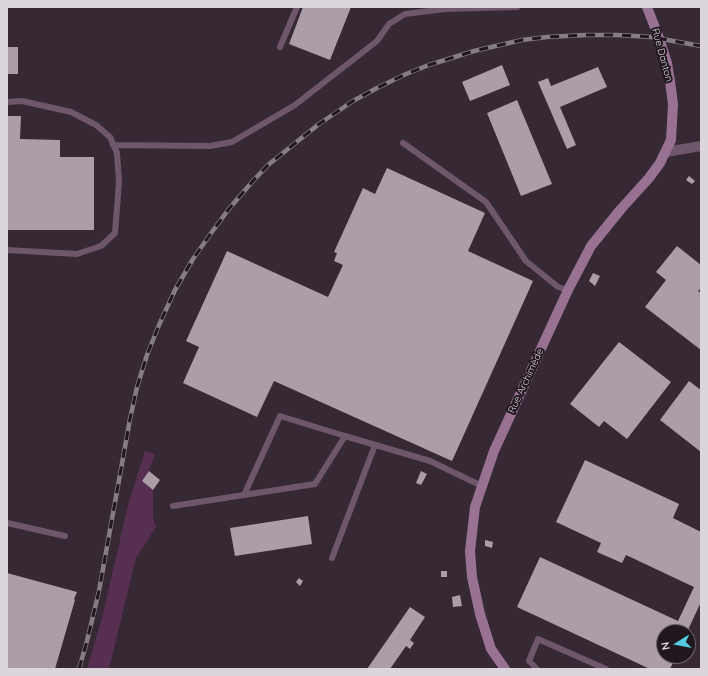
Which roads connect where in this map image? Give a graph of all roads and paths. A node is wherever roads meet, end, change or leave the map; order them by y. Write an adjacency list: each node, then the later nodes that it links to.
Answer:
1 (297, 7): 4 (lane)
2 (516, 7): 7 (lane)
3 (647, 7): 9 (street, Rue Danton)
4 (280, 47)
5 (7, 102): 7 (lane)
6 (403, 143): 11 (lane)
7 (113, 145): 10 (lane)
8 (701, 146): 9 (street)
9 (666, 152): 11 (street, Rue Archimède)
10 (7, 250)
11 (568, 290): 14 (street, Rue Archimède)
12 (345, 436): 13 (lane); 15 (lane); 15 (lane)
13 (375, 445): 14 (lane); 19 (lane)
14 (482, 486): 20 (street, Rue Archimède)
15 (244, 495): 16 (lane)
16 (173, 506)
17 (7, 522): 18 (lane)
18 (65, 536)
19 (332, 558)
20 (505, 669)
21 (537, 669): 22 (lane)
22 (606, 669)

